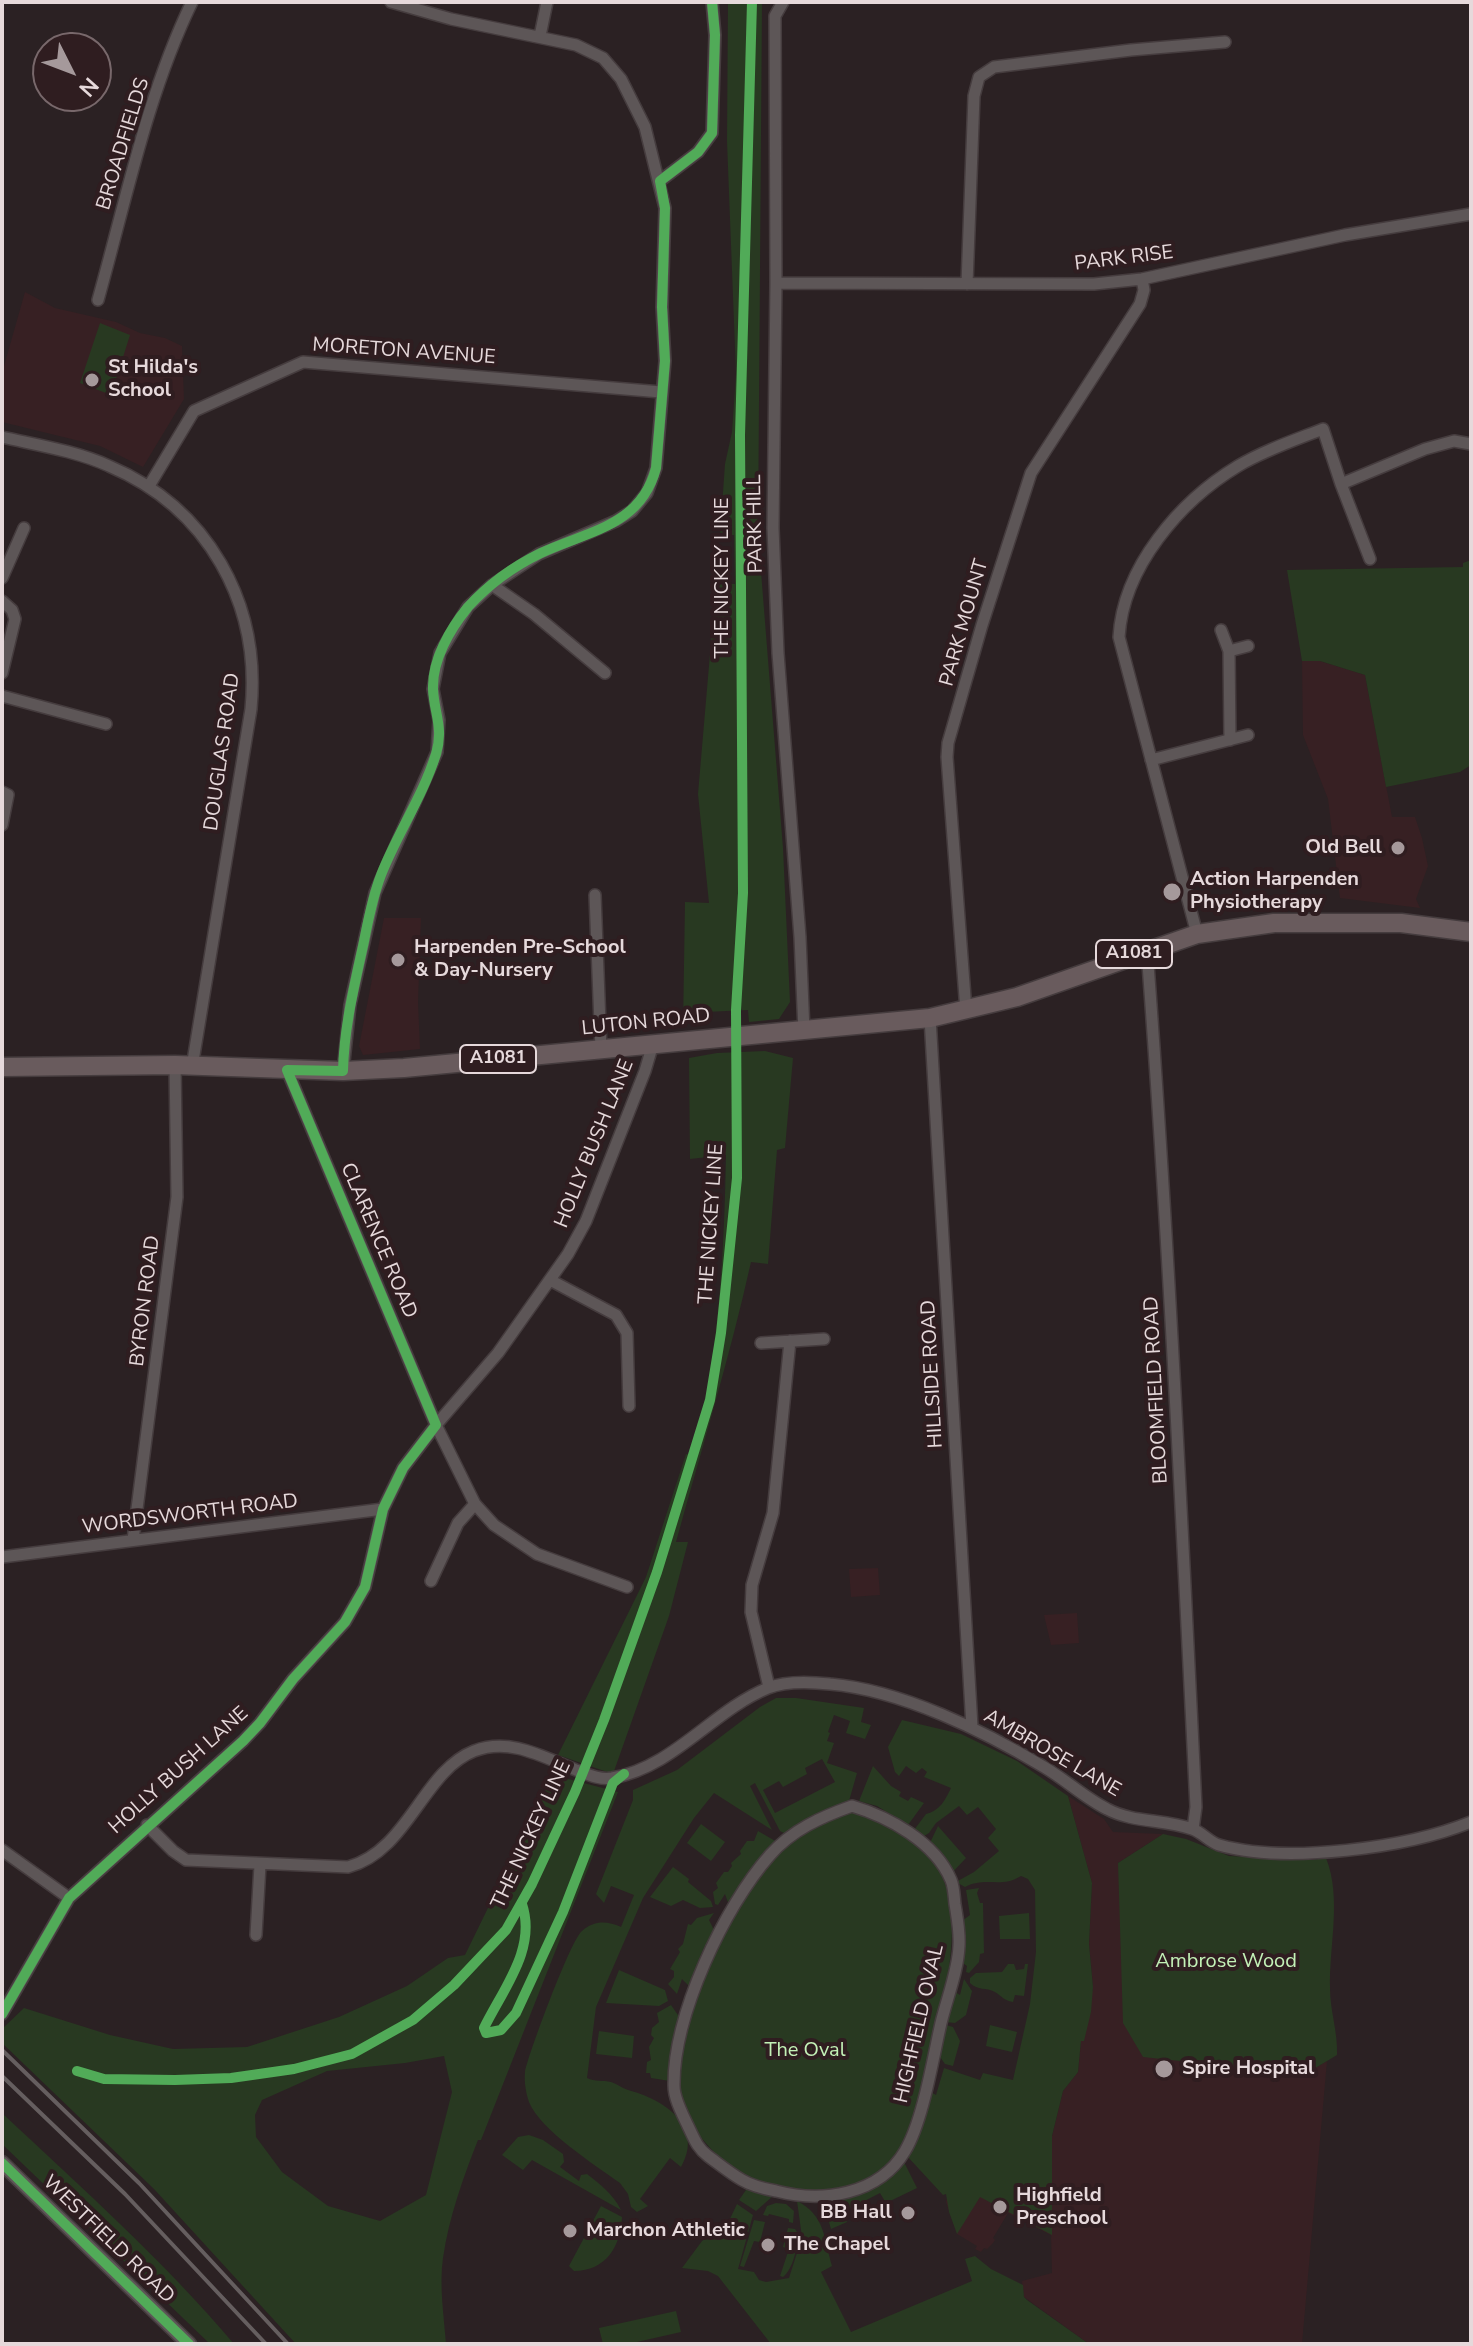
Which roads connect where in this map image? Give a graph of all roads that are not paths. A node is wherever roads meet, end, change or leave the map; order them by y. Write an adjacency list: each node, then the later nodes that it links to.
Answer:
1 (192, 2): 13 (street, BROADFIELDS)
2 (391, 2): 6 (street)
3 (547, 2): 6 (street)
4 (712, 2): 8 (street)
5 (783, 2): 11 (street, PARK HILL)
6 (540, 36): 8 (street)
7 (1225, 42): 12 (street)
8 (660, 181): 14 (street)
9 (1471, 214): 10 (street, PARK RISE)
10 (1142, 279): 12 (street, PARK RISE); 40 (street, PARK MOUNT)
11 (776, 283): 12 (street, PARK RISE); 42 (street, PARK HILL)
12 (967, 284)
13 (98, 300)
14 (661, 392): 18 (street, MORETON AVENUE); 22 (street)
15 (2, 437): 18 (street, DOUGLAS ROAD)
16 (1471, 444): 17 (street)
17 (1341, 484): 20 (street); 33 (street)
18 (149, 486): 45 (street, DOUGLAS ROAD)
19 (24, 528): 21 (street)
20 (1370, 559)
21 (2, 578)
22 (492, 585): 28 (street); 48 (street)
23 (2, 601): 27 (street)
24 (1221, 630): 26 (street)
25 (1248, 646): 26 (street)
26 (1229, 651): 32 (street)
27 (2, 673)
28 (605, 673)
29 (2, 696): 30 (street)
30 (106, 724)
31 (1248, 735): 32 (street)
32 (1230, 740): 33 (street)
33 (1151, 760): 38 (street)
34 (2, 792): 35 (street)
35 (2, 825)
36 (595, 895): 44 (street)
37 (1471, 932): 38 (main road, LUTON ROAD / A1081)
38 (1197, 934): 39 (main road, LUTON ROAD / A1081)
39 (1144, 950): 40 (main road, LUTON ROAD / A1081); 65 (street, BLOOMFIELD ROAD)
40 (966, 1011): 41 (main road, LUTON ROAD / A1081)
41 (930, 1018): 42 (main road, LUTON ROAD / A1081); 62 (street, HILLSIDE ROAD)
42 (804, 1031): 43 (main road, LUTON ROAD / A1081)
43 (653, 1044): 44 (main road, LUTON ROAD / A1081); 49 (street, HOLLY BUSH LANE)
44 (601, 1050): 48 (main road, LUTON ROAD / A1081)
45 (184, 1066): 46 (main road, LUTON ROAD / A1081); 47 (main road, LUTON ROAD / A1081); 57 (street, BYRON ROAD)
46 (2, 1067)
47 (287, 1070): 48 (main road, LUTON ROAD / A1081); 54 (street, CLARENCE ROAD)
48 (343, 1071)
49 (550, 1280): 53 (street); 54 (street, HOLLY BUSH LANE)
50 (824, 1339): 51 (street)
51 (790, 1341): 52 (street); 61 (street)
52 (761, 1343)
53 (629, 1406)
54 (436, 1425): 55 (street, CLARENCE ROAD); 56 (street, HOLLY BUSH LANE)
55 (475, 1504): 59 (street); 60 (street, CLARENCE ROAD)
56 (383, 1509): 57 (street, WORDSWORTH ROAD); 64 (street, HOLLY BUSH LANE)
57 (133, 1540): 58 (street, WORDSWORTH ROAD)
58 (2, 1557)
59 (431, 1581)
60 (627, 1587)
61 (769, 1687): 62 (street, AMBROSE LANE); 67 (street, AMBROSE LANE)
62 (972, 1727): 65 (street, AMBROSE LANE)
63 (1471, 1822): 65 (street, AMBROSE LANE)
64 (147, 1825): 67 (street, AMBROSE LANE); 68 (street, HOLLY BUSH LANE)
65 (1193, 1829)
66 (2, 1850): 68 (street)
67 (260, 1865): 69 (street)
68 (69, 1898): 70 (street, HOLLY BUSH LANE)
69 (256, 1935)
70 (2, 2014)
71 (902, 2155): 71 (street, HIGHFIELD OVAL)
72 (2, 2163): 73 (street, WESTFIELD ROAD)
73 (189, 2344)

